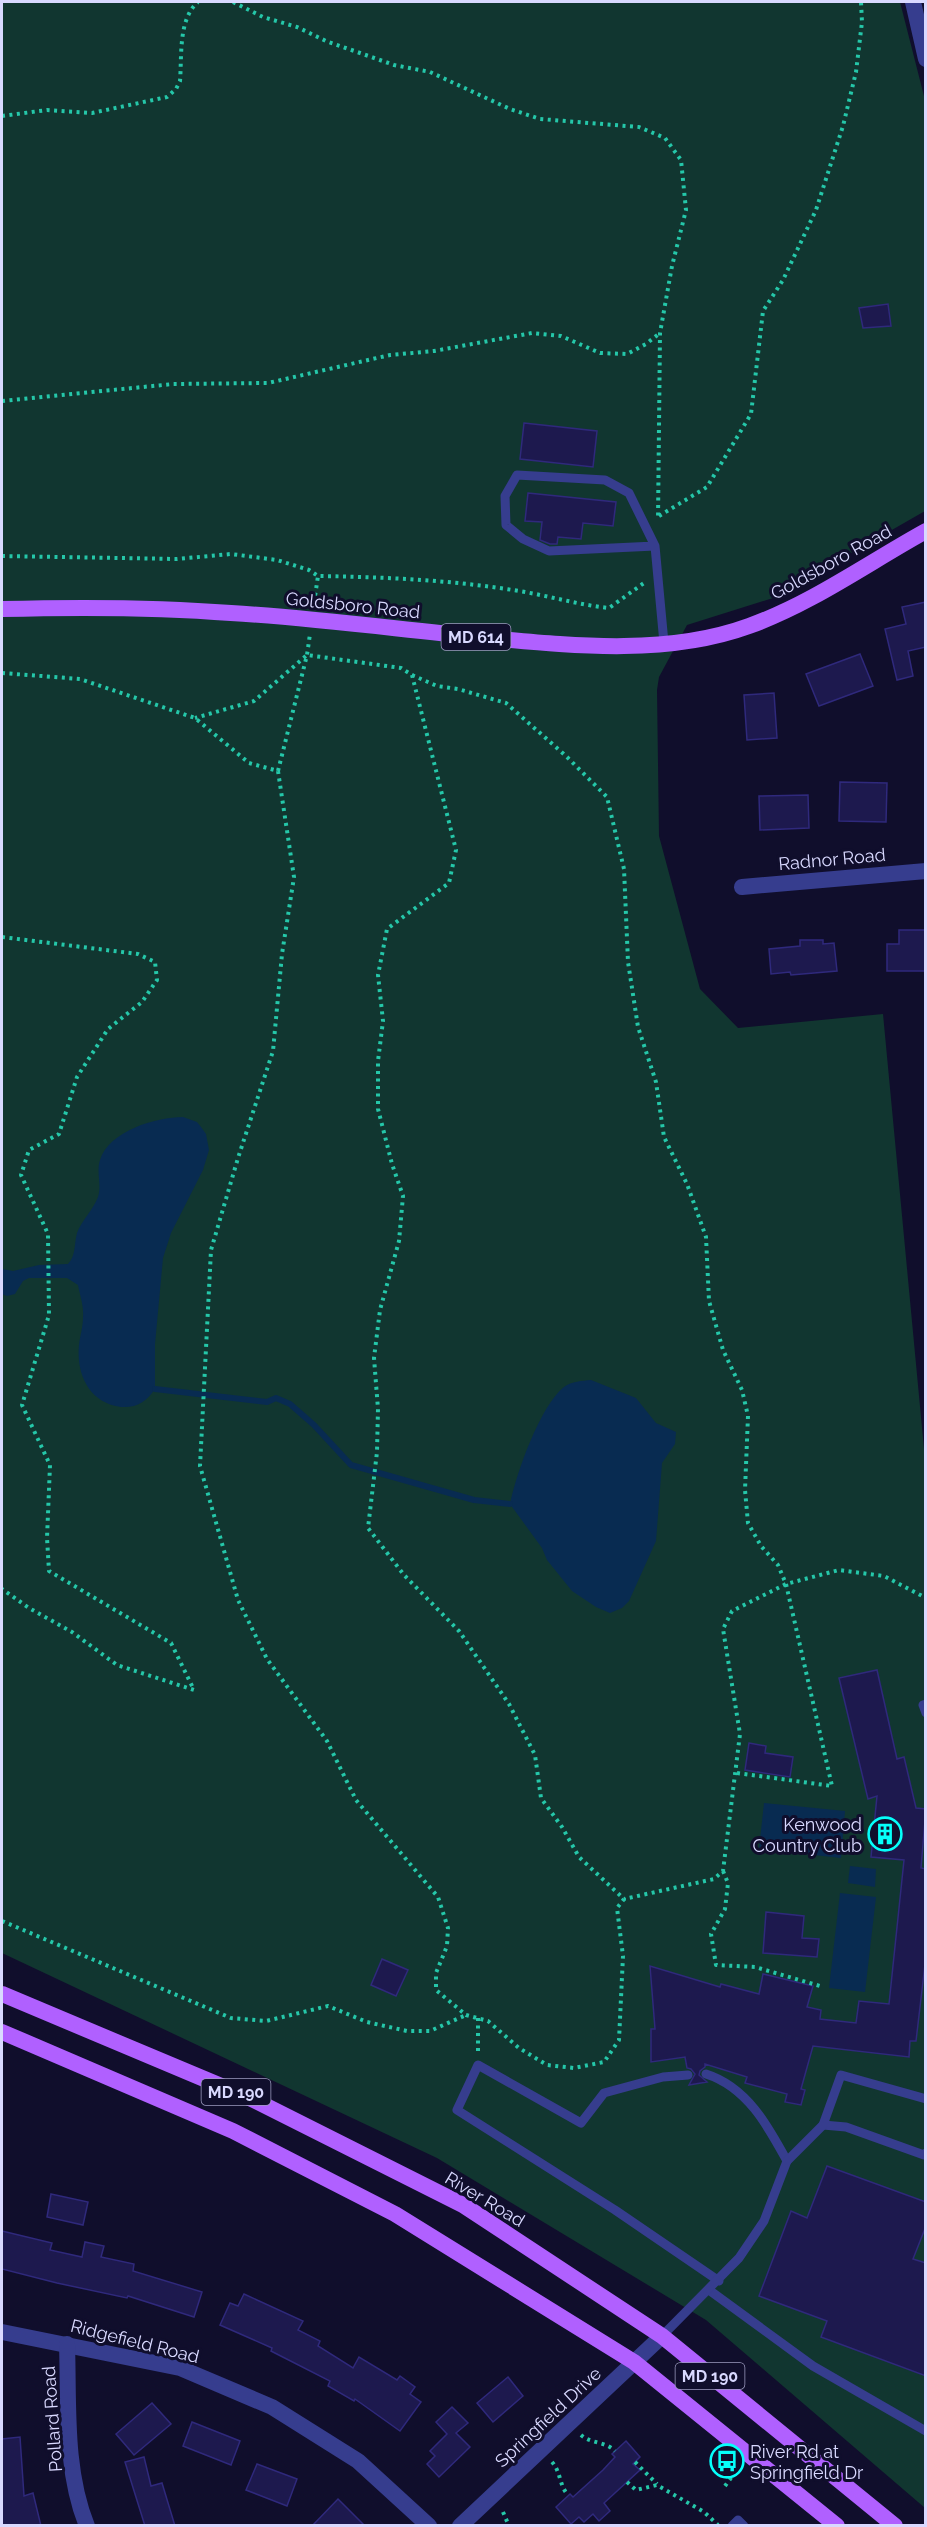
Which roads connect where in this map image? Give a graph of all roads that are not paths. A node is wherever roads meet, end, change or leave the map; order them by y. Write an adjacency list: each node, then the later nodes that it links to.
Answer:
1 (913, 2): 2 (street)
2 (926, 59)
3 (926, 531): 6 (main road, Goldsboro Road / MD 614)
4 (655, 546): 4 (lane); 6 (lane)
5 (2, 609): 6 (main road, Goldsboro Road / MD 614)
6 (664, 643)
7 (926, 871): 8 (street, Radnor Road)
8 (742, 886)
9 (926, 1704): 10 (lane)
10 (926, 1713)
11 (2, 1994): 22 (main road, River Road / MD 190)
12 (2, 2032): 24 (main road, MD 190)
13 (688, 2074): 19 (lane)
14 (706, 2074): 18 (lane)
15 (926, 2099): 16 (lane)
16 (823, 2125): 17 (lane); 18 (lane)
17 (926, 2153)
18 (787, 2162): 19 (lane)
19 (719, 2281): 20 (lane)
20 (709, 2290): 22 (lane); 25 (lane)
21 (2, 2332): 23 (street, Ridgefield Road)
22 (662, 2337): 24 (street, Springfield Drive); 32 (main road, River Road / MD 190)
23 (67, 2344): 26 (street, Pollard Road); 27 (street, Ridgefield Road)
24 (634, 2362): 28 (street, Springfield Drive); 31 (main road, MD 190)
25 (926, 2431)
26 (87, 2526)
27 (429, 2526)
28 (460, 2526)
29 (732, 2526): 30 (lane)
30 (744, 2526)
31 (837, 2526)
32 (895, 2526)

